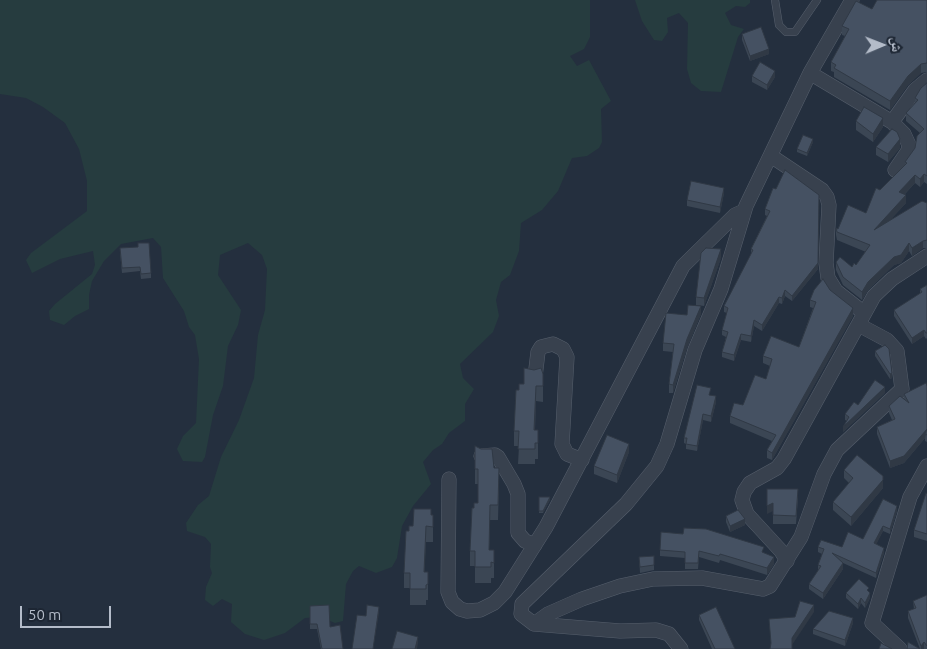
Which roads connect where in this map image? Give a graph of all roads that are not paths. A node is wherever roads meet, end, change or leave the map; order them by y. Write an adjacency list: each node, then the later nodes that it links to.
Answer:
1 (775, 0): 2 (lane)
2 (817, 0)
3 (852, 0): 4 (street)
4 (810, 73): 6 (street); 7 (street)
5 (927, 80): 6 (street)
6 (892, 122): 8 (street)
7 (771, 156): 9 (street); 11 (street)
8 (895, 170)
9 (744, 211): 14 (street); 19 (street)
10 (927, 256): 11 (street)
11 (861, 319): 18 (street); 18 (street)
12 (535, 378): 14 (street)
13 (481, 456): 17 (street)
14 (582, 460): 17 (street)
15 (927, 466): 21 (street)
16 (449, 479): 17 (street)
17 (535, 545)
18 (787, 561): 19 (street)
19 (534, 624): 20 (street)
20 (680, 649)
21 (900, 649)

